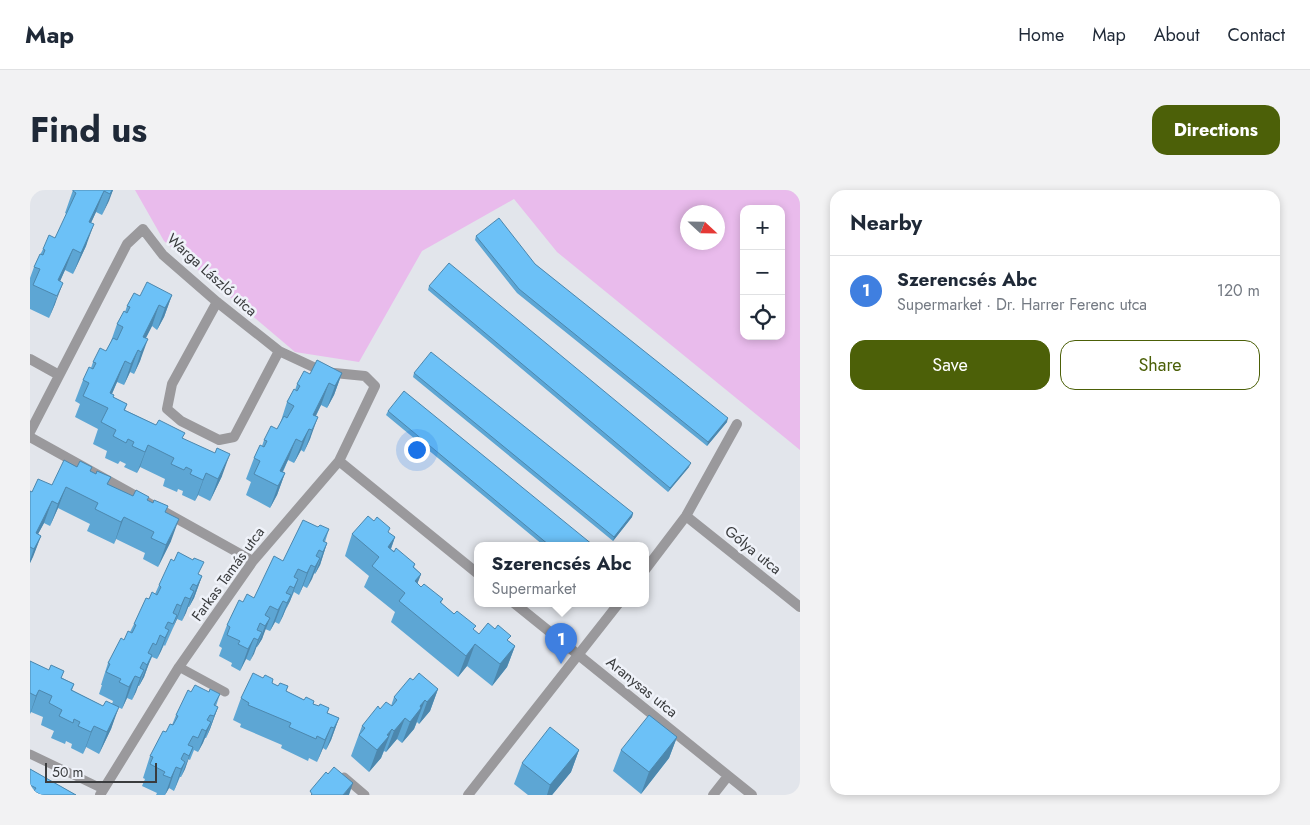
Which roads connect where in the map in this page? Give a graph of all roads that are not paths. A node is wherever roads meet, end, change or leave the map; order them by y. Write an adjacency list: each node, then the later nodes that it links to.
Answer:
1 (217, 302): 2 (street, Warga László utca); 2 (street); 4 (street, Warga László utca)
2 (278, 351): 5 (street, Warga László utca)
3 (30, 359): 4 (street)
4 (59, 375): 7 (street, Warga László utca)
5 (364, 376): 9 (street, Farkas Tamás utca)
6 (737, 424): 10 (street)
7 (30, 432)
8 (30, 437): 11 (street)
9 (339, 460): 11 (street, Farkas Tamás utca); 13 (street)
10 (686, 516): 12 (street); 16 (street, Gólya utca)
11 (253, 560): 18 (street, Farkas Tamás utca)
12 (649, 565)
13 (474, 571)
14 (519, 607): 17 (street, Aranysas utca)
15 (616, 607): 17 (street)
16 (800, 607)
17 (579, 655): 22 (street, Aranysas utca); 25 (street)
18 (179, 668): 19 (lane); 23 (street, Farkas Tamás utca)
19 (225, 692)
20 (30, 754): 23 (lane)
21 (342, 776): 24 (lane)
22 (728, 776): 26 (street); 27 (street, Aranysas utca)
23 (102, 792)
24 (365, 795)
25 (468, 795)
26 (714, 795)
27 (752, 795)

